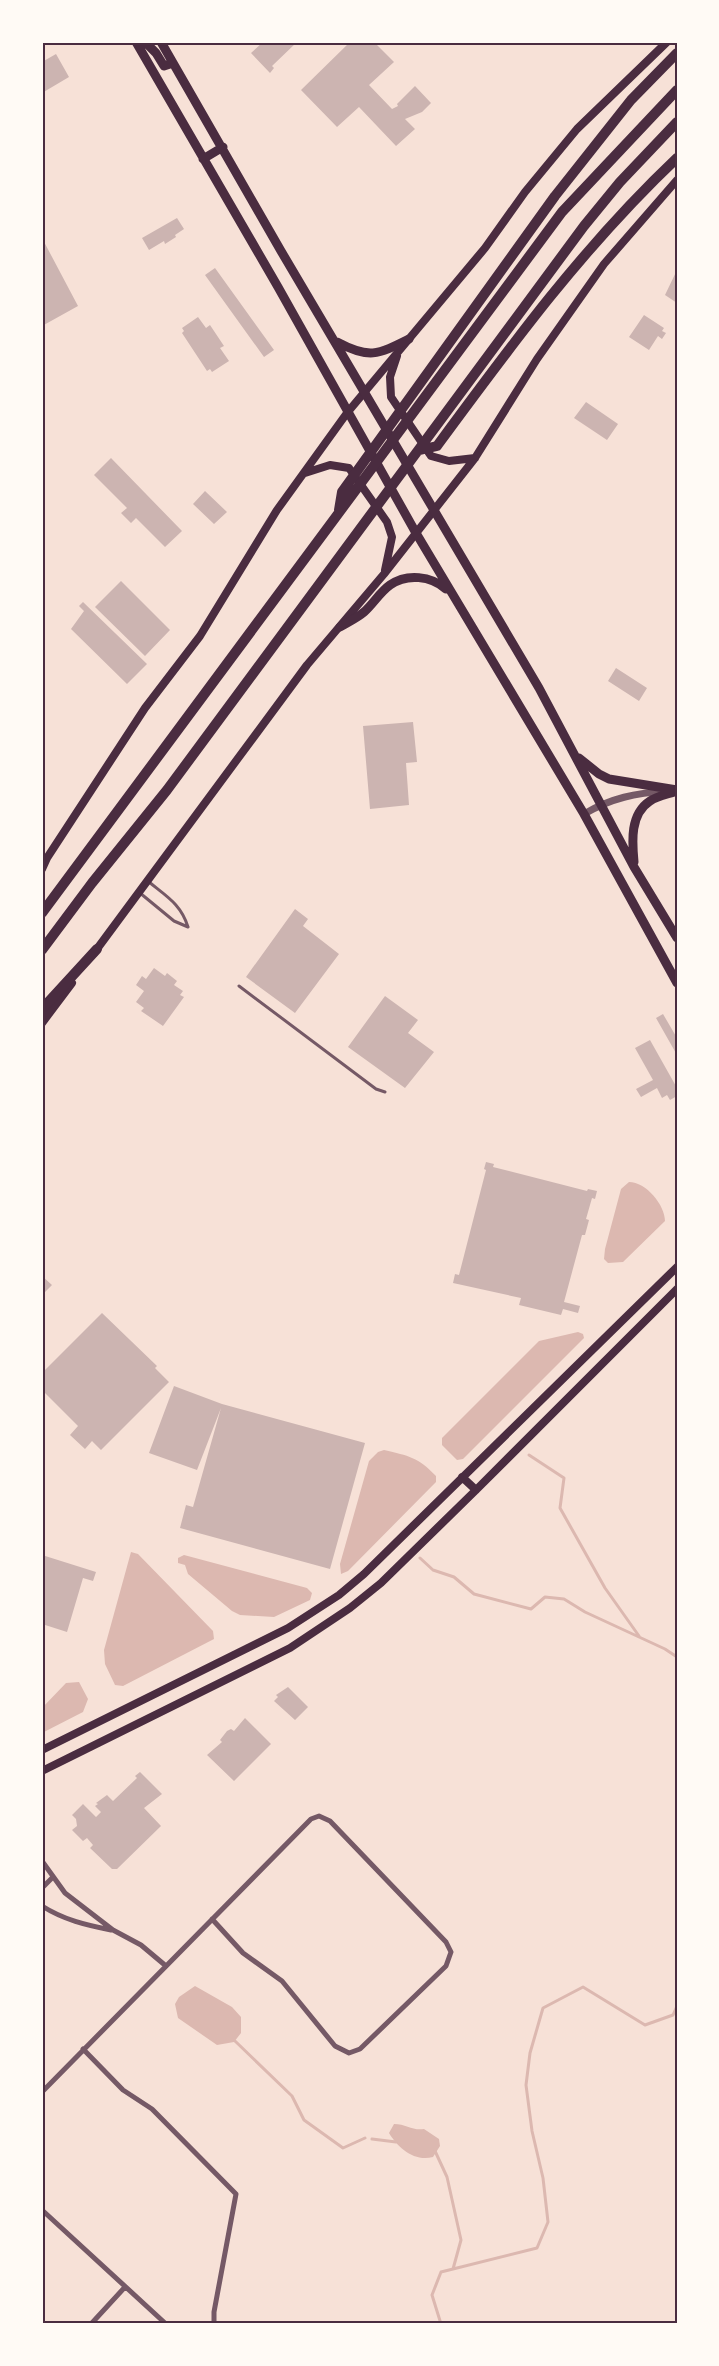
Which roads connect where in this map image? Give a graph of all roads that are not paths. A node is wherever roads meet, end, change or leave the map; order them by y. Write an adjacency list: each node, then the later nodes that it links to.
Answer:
1 (136, 42): 11 (main road)
2 (145, 42): 6 (main road)
3 (161, 42): 6 (main road)
4 (667, 42): 13 (main road)
5 (677, 53): 17 (highway)
6 (173, 63): 9 (main road)
7 (677, 90): 17 (highway)
8 (677, 122): 19 (highway)
9 (223, 147): 11 (main road); 14 (main road)
10 (677, 158): 19 (highway)
11 (203, 159): 18 (main road)
12 (677, 180): 20 (main road)
13 (409, 339): 14 (main road); 15 (main road)
14 (335, 341): 16 (main road)
15 (400, 350): 16 (main road); 20 (main road)
16 (365, 390): 18 (main road); 22 (main road)
17 (421, 394): 35 (highway)
18 (347, 413): 21 (main road); 23 (main road)
19 (420, 450): 38 (highway)
20 (475, 458): 22 (main road)
21 (303, 473): 24 (main road); 32 (main road)
22 (434, 510): 23 (main road); 27 (main road)
23 (416, 534): 24 (main road); 25 (main road)
24 (384, 574): 26 (main road)
25 (453, 595): 26 (main road); 30 (main road)
26 (340, 627): 33 (main road)
27 (575, 753): 28 (main road); 29 (main road)
28 (677, 791): 29 (street); 31 (main road)
29 (601, 804): 30 (street); 31 (main road)
30 (584, 814): 39 (main road)
31 (634, 867): 36 (main road)
32 (42, 870)
33 (147, 880): 34 (main road); 34 (lane)
34 (138, 892): 37 (main road)
35 (42, 913)
36 (677, 938)
37 (97, 949): 41 (highway); 42 (main road)
38 (42, 950)
39 (677, 982)
40 (239, 986): 43 (lane)
41 (42, 1008)
42 (42, 1023)
43 (385, 1092)
44 (677, 1267): 45 (main road)
45 (657, 1287): 47 (main road); 48 (main road)
46 (677, 1289): 47 (main road)
47 (668, 1298): 49 (main road)
48 (608, 1335): 49 (main road); 50 (main road)
49 (620, 1346): 51 (main road)
50 (462, 1477): 51 (main road); 52 (main road)
51 (476, 1491): 53 (main road)
52 (339, 1594): 53 (main road); 54 (main road)
53 (350, 1608): 55 (main road)
54 (42, 1750)
55 (42, 1771)
56 (42, 1861): 57 (street)
57 (52, 1878): 58 (street); 61 (street)
58 (42, 1888)
59 (42, 1906): 61 (street)
60 (212, 1919): 60 (street); 62 (street)
61 (113, 1930): 62 (street)
62 (166, 1966): 63 (street)
63 (83, 2049): 64 (street); 69 (street)
64 (42, 2092)
65 (42, 2210): 66 (street)
66 (125, 2287): 67 (street); 68 (street)
67 (91, 2324)
68 (165, 2324)
69 (214, 2324)

